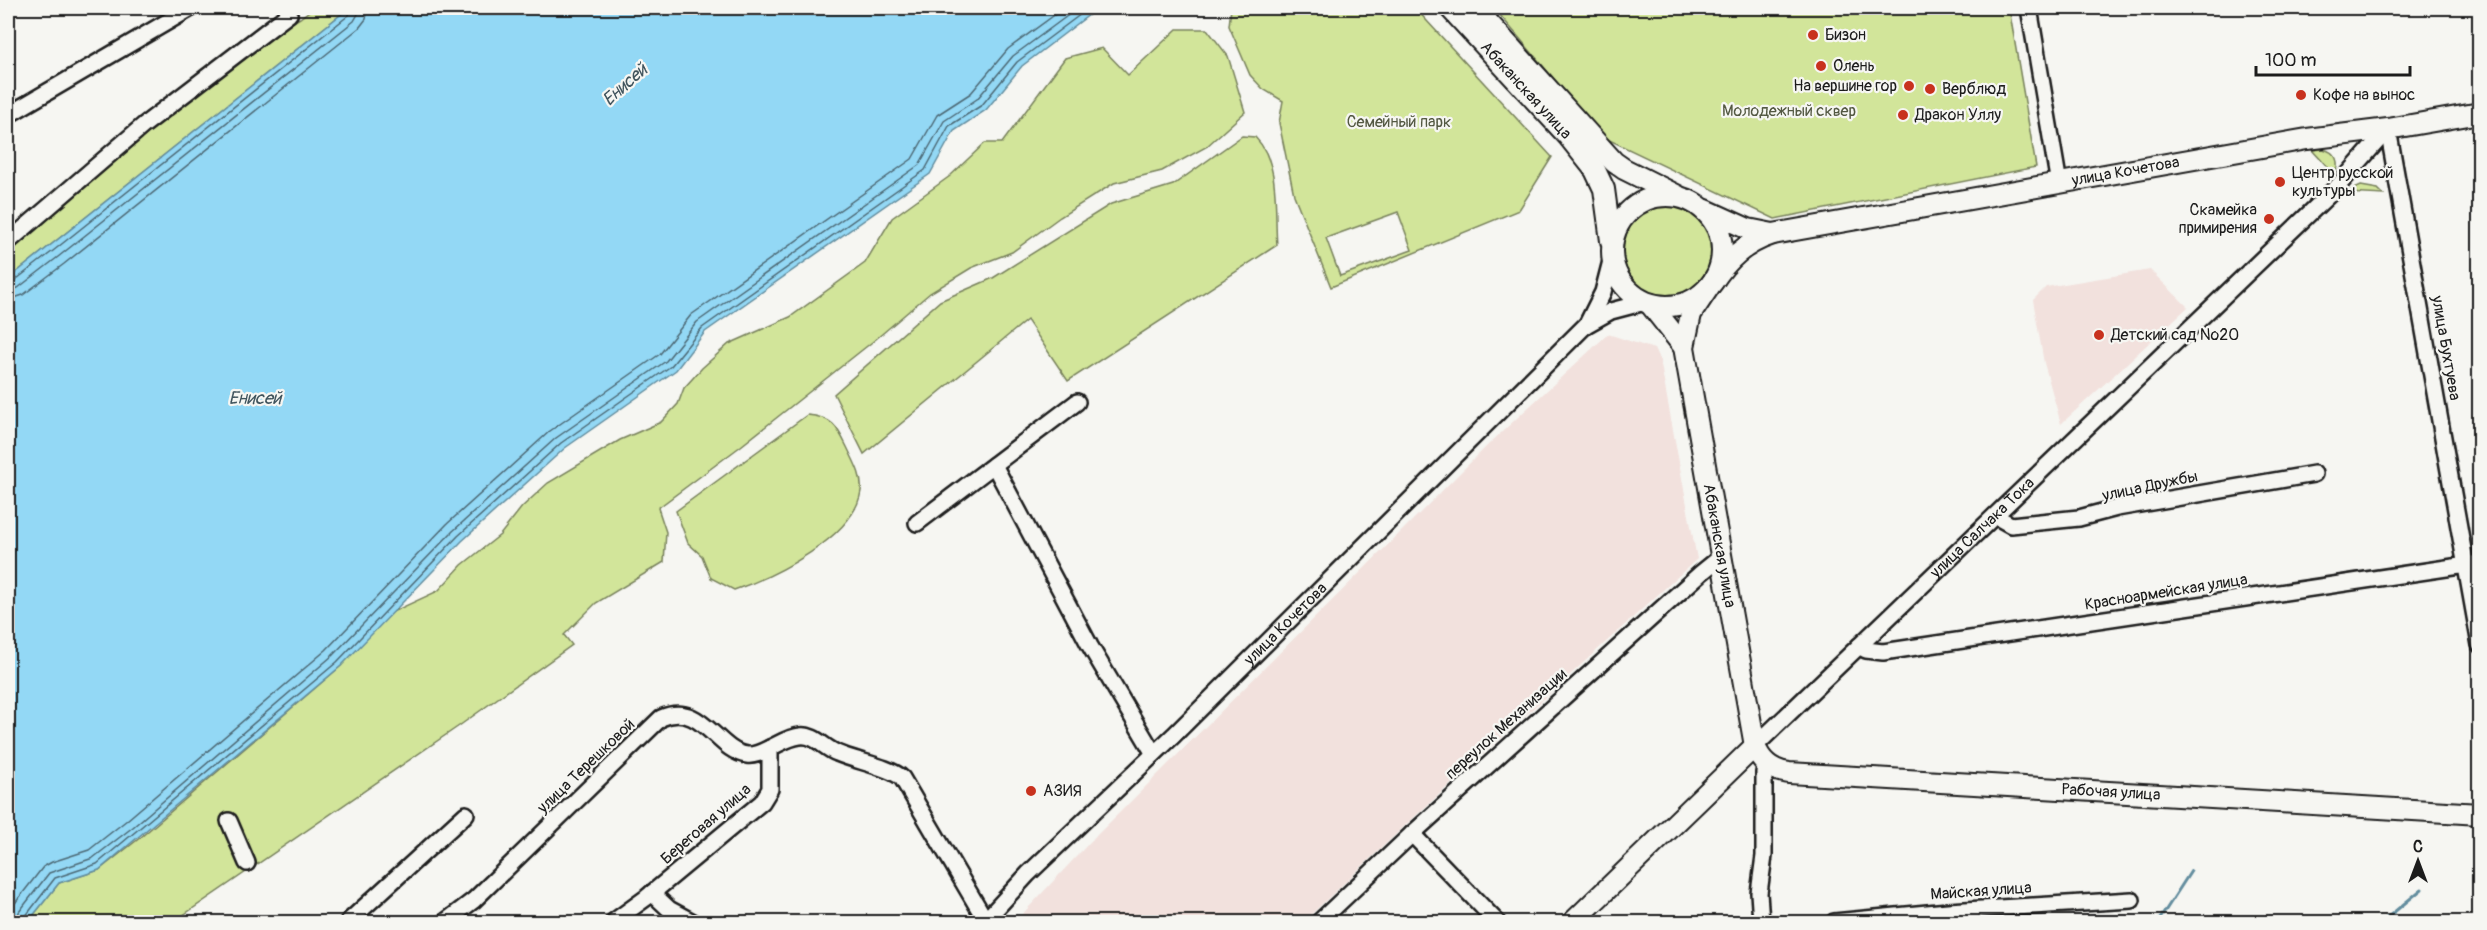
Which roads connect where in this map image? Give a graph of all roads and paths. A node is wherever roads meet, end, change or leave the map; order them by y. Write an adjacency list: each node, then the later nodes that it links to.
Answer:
1 (190, 8): 7 (street)
2 (287, 8): 12 (street)
3 (1450, 8): 13 (main road, Абаканская улица)
4 (1475, 8): 10 (main road, Абаканская улица)
5 (2029, 8): 9 (street)
6 (2480, 113): 8 (main road, улица Кочетова)
7 (8, 115)
8 (2388, 129): 9 (main road, улица Кочетова); 21 (street, улица Салчака Тока); 24 (street, улица Бухтуева)
9 (2059, 184): 11 (main road, улица Кочетова)
10 (1689, 201): 11 (main road, улица Кочетова); 13 (main road); 14 (main road)
11 (1773, 234): 14 (main road, улица Кочетова)
12 (8, 242)
13 (1612, 252): 15 (main road); 16 (street, улица Кочетова)
14 (1710, 285): 15 (main road); 17 (main road, Абаканская улица)
15 (1647, 303): 16 (street, улица Кочетова); 17 (main road, Абаканская улица)
16 (1586, 325): 29 (street, улица Кочетова)
17 (1684, 347): 23 (main road, Абаканская улица)
18 (1077, 402): 19 (street)
19 (994, 465): 22 (street); 29 (street)
20 (2314, 474): 21 (street, улица Дружбы)
21 (1995, 516): 26 (street, улица Салчака Тока)
22 (917, 523)
23 (1722, 556): 27 (main road, Абаканская улица); 34 (street, переулок Механизации)
24 (2473, 564): 25 (street, улица Бухтуева); 26 (street, Красноармейская улица)
25 (2480, 645)
26 (1859, 646): 27 (street, улица Салчака Тока)
27 (1755, 746): 30 (main road); 45 (main road, улица Салчака Тока)
28 (770, 748): 36 (street, Береговая улица); 39 (street, улица Терешковой); 42 (street)
29 (1154, 754): 42 (street, улица Кочетова)
30 (1768, 765): 32 (main road, Рабочая улица); 46 (street)
31 (466, 814): 38 (street)
32 (2480, 814)
33 (229, 821): 35 (street)
34 (1412, 834): 43 (street, переулок Механизации); 44 (street)
35 (247, 863)
36 (652, 893): 40 (street, Береговая улица); 41 (street)
37 (2132, 900): 47 (street, Майская улица)
38 (348, 922)
39 (445, 922)
40 (613, 922)
41 (693, 922)
42 (985, 922)
43 (1319, 922)
44 (1497, 922)
45 (1573, 922)
46 (1761, 922)
47 (1834, 922)

